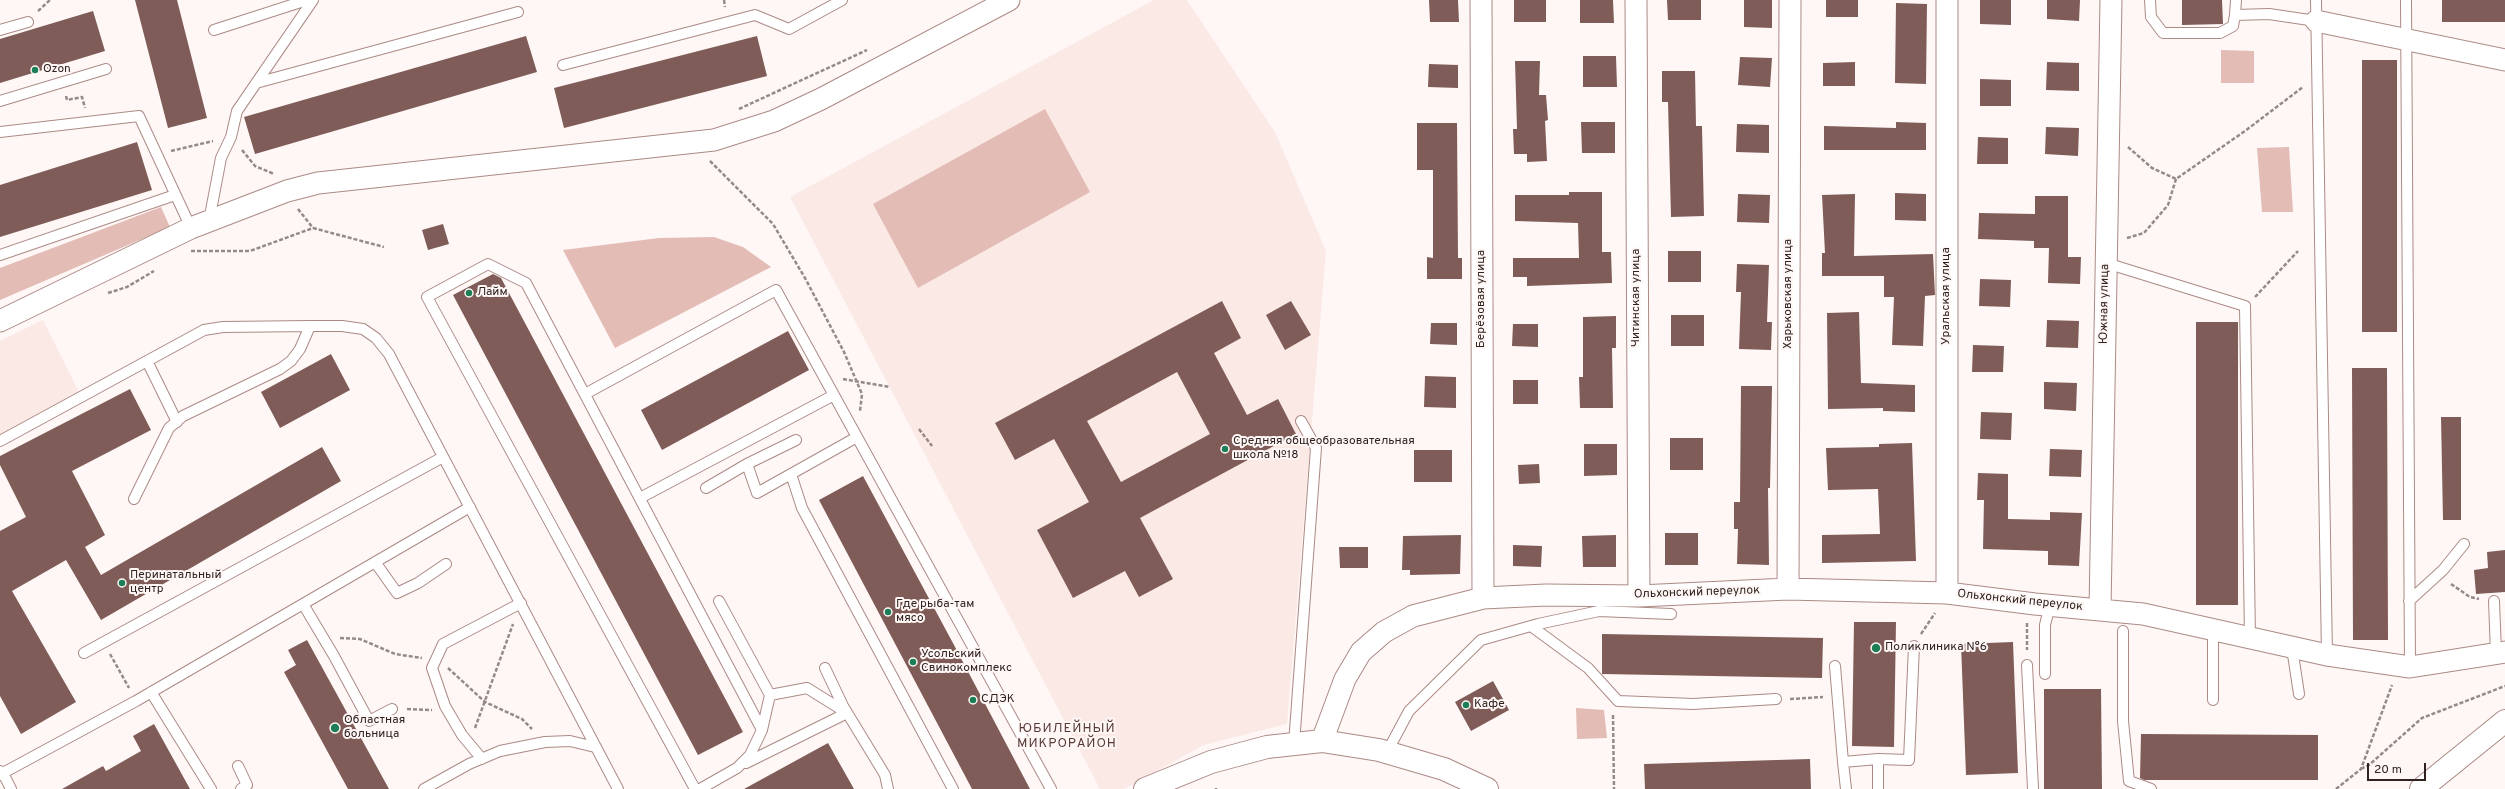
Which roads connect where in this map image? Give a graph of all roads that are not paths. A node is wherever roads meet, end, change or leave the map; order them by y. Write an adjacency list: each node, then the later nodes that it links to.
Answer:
1 (307, 0): 19 (lane)
2 (313, 0): 24 (lane)
3 (842, 0): 22 (lane)
4 (1009, 0): 28 (street)
5 (1481, 0): 54 (street, Берёзовая улица)
6 (1636, 0): 53 (street, Читинская улица)
7 (1790, 0): 51 (street, Харьковская улица)
8 (1947, 0): 52 (street, Уральская улица)
9 (2111, 0): 29 (street, Южная улица)
10 (2150, 0): 15 (lane)
11 (2236, 0): 15 (lane)
12 (2316, 0): 16 (lane)
13 (2406, 0): 20 (lane)
14 (518, 12): 24 (lane)
15 (2235, 15): 16 (lane)
16 (2316, 21): 20 (street); 71 (lane)
17 (28, 22): 18 (lane)
18 (0, 30)
19 (214, 30)
20 (2406, 39): 21 (street); 56 (lane)
21 (2505, 60)
22 (562, 65)
23 (106, 69): 25 (lane)
24 (256, 83): 28 (lane)
25 (0, 101)
26 (0, 132): 27 (lane)
27 (175, 195): 28 (lane); 30 (lane)
28 (200, 224): 31 (street)
29 (2106, 253): 61 (street, Южная улица); 66 (lane)
30 (0, 254)
31 (0, 320)
32 (310, 326): 33 (lane); 37 (lane); 41 (lane)
33 (147, 361): 37 (lane); 40 (lane)
34 (585, 394): 35 (lane); 45 (lane); 101 (lane)
35 (834, 395): 38 (lane); 45 (lane)
36 (1301, 420): 87 (lane)
37 (177, 422): 46 (lane)
38 (857, 437): 43 (lane); 105 (lane)
39 (796, 440): 42 (lane)
40 (0, 441)
41 (443, 457): 47 (lane); 70 (lane)
42 (748, 464): 43 (lane); 44 (lane)
43 (791, 474): 104 (lane)
44 (706, 488)
45 (640, 498): 85 (lane)
46 (134, 499)
47 (470, 507): 49 (lane); 58 (lane)
48 (2464, 544): 56 (lane)
49 (376, 562): 50 (lane); 59 (lane)
50 (446, 564)
51 (1788, 589): 52 (street, Ольхонский переулок); 53 (street, Ольхонский переулок)
52 (1947, 593): 60 (street, Ольхонский переулок)
53 (1639, 596): 54 (street, Ольхонский переулок)
54 (1483, 598): 86 (street, Ольхонский переулок)
55 (720, 601): 79 (lane)
56 (2409, 601): 74 (lane)
57 (2494, 601): 69 (lane)
58 (521, 603): 88 (lane); 90 (lane)
59 (303, 604): 77 (lane); 82 (lane)
60 (2050, 605): 61 (street, Ольхонский переулок); 76 (lane)
61 (2100, 609): 64 (street, Ольхонский переулок)
62 (1671, 614): 63 (lane)
63 (1531, 626): 80 (lane); 89 (lane)
64 (2213, 630): 66 (street, Ольхонский переулок); 81 (lane)
65 (2123, 631): 111 (lane)
66 (2250, 640): 68 (street, Ольхонский переулок)
67 (1914, 646): 91 (lane)
68 (2292, 648): 71 (street, Ольхонский переулок); 78 (lane)
69 (2500, 652): 74 (street, Ольхонский переулок)
70 (84, 653)
71 (2327, 655): 74 (street, Ольхонский переулок)
72 (2027, 665): 110 (lane)
73 (1835, 666): 92 (lane)
74 (2410, 667)
75 (825, 668): 83 (lane)
76 (2045, 674)
77 (151, 692): 95 (lane); 97 (lane)
78 (2299, 694)
79 (770, 695): 83 (lane); 85 (lane)
80 (1776, 699)
81 (2213, 700)
82 (392, 709)
83 (847, 713): 94 (lane); 103 (lane)
84 (2505, 721): 112 (street)
85 (762, 730): 94 (lane)
86 (1322, 741): 87 (street); 89 (street)
87 (1294, 744): 106 (street)
88 (595, 747): 90 (lane); 100 (lane)
89 (1387, 752): 107 (street)
90 (482, 759): 99 (lane)
91 (1878, 759): 92 (lane); 109 (lane)
92 (1843, 762): 108 (lane)
93 (238, 766): 98 (lane)
94 (737, 768): 102 (lane)
95 (1, 773): 96 (lane)
96 (11, 789)
97 (211, 789)
98 (241, 789)
99 (424, 789)
100 (618, 789)
101 (695, 789)
102 (700, 789)
103 (888, 789)
104 (953, 789)
105 (1051, 789)
106 (1145, 789)
107 (1487, 789)
108 (1846, 789)
109 (1878, 789)
110 (2033, 789)
111 (2151, 789)
112 (2421, 789)

